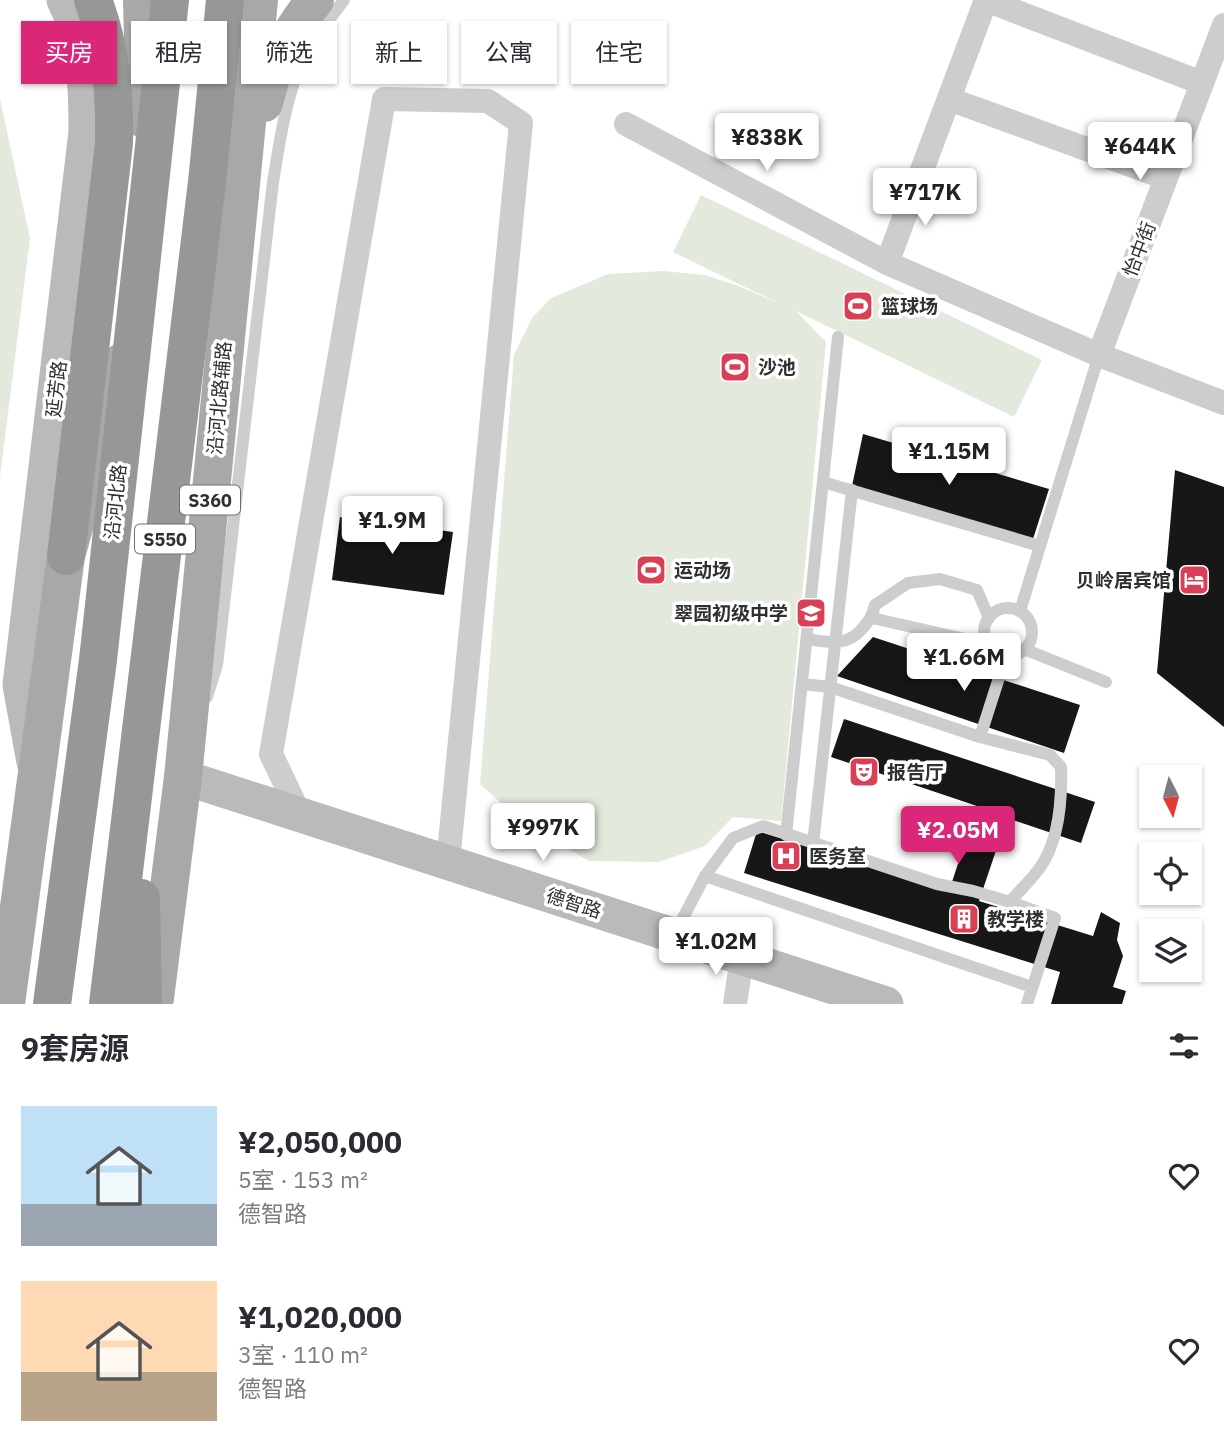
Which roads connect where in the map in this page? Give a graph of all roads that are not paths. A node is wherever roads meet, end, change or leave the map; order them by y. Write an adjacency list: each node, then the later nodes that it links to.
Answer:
1 (64, 0): 46 (street, 延芳路)
2 (93, 0): 31 (highway)
3 (142, 0): 20 (main road)
4 (170, 0): 20 (highway, 沿河北路)
5 (225, 0): 11 (highway, S550)
6 (237, 0): 13 (highway)
7 (259, 0): 19 (main road, 沿河北路辅路 / S360)
8 (315, 0): 19 (main road)
9 (344, 0): 24 (lane)
10 (986, 0): 14 (street); 16 (street)
11 (223, 21)
12 (1224, 25): 14 (street, 怡中街)
13 (227, 39)
14 (1202, 83): 18 (street, 怡中街)
15 (217, 84): 44 (highway, S550)
16 (949, 99): 18 (street); 21 (street)
17 (626, 124): 21 (street)
18 (1166, 178): 26 (street, 怡中街)
19 (237, 210): 45 (main road, 沿河北路辅路 / S360)
20 (147, 212): 22 (highway, 沿河北路)
21 (887, 263): 26 (street)
22 (137, 302): 31 (main road); 57 (highway, 沿河北路)
23 (241, 309): 24 (lane)
24 (258, 312): 45 (lane)
25 (838, 337): 28 (lane)
26 (1099, 355): 27 (street); 30 (lane)
27 (1224, 403)
28 (823, 482): 29 (lane); 35 (lane)
29 (852, 490): 30 (lane); 36 (lane)
30 (1040, 546): 32 (lane)
31 (66, 556): 46 (main road)
32 (1020, 611): 34 (lane); 38 (lane)
33 (872, 618): 34 (lane); 36 (lane); 37 (lane)
34 (989, 618): 37 (lane)
35 (807, 639): 36 (lane); 41 (lane)
36 (835, 644): 42 (lane)
37 (987, 644): 39 (lane)
38 (1024, 649): 39 (lane); 40 (lane)
39 (1006, 656): 43 (lane)
40 (1106, 682)
41 (802, 684): 42 (lane); 48 (lane)
42 (830, 687): 43 (lane); 49 (lane)
43 (980, 737): 52 (lane)
44 (139, 763): 58 (highway, S550); 59 (highway)
45 (183, 777): 47 (street, 德智路); 60 (main road, 沿河北路辅路 / S360)
46 (38, 779): 56 (main road)
47 (300, 815): 50 (street, 德智路); 50 (street)
48 (786, 835): 49 (lane); 51 (lane)
49 (813, 844): 52 (lane)
50 (448, 862): 53 (street, 德智路)
51 (705, 876): 53 (lane); 55 (lane)
52 (1010, 902): 55 (lane)
53 (674, 935): 54 (street, 德智路)
54 (742, 957): 61 (street); 62 (street, 德智路)
55 (1032, 987): 63 (lane)
56 (6, 1004)
57 (52, 1004)
58 (108, 1004)
59 (143, 1004)
60 (154, 1004)
61 (736, 1004)
62 (886, 1004)
63 (1027, 1004)

